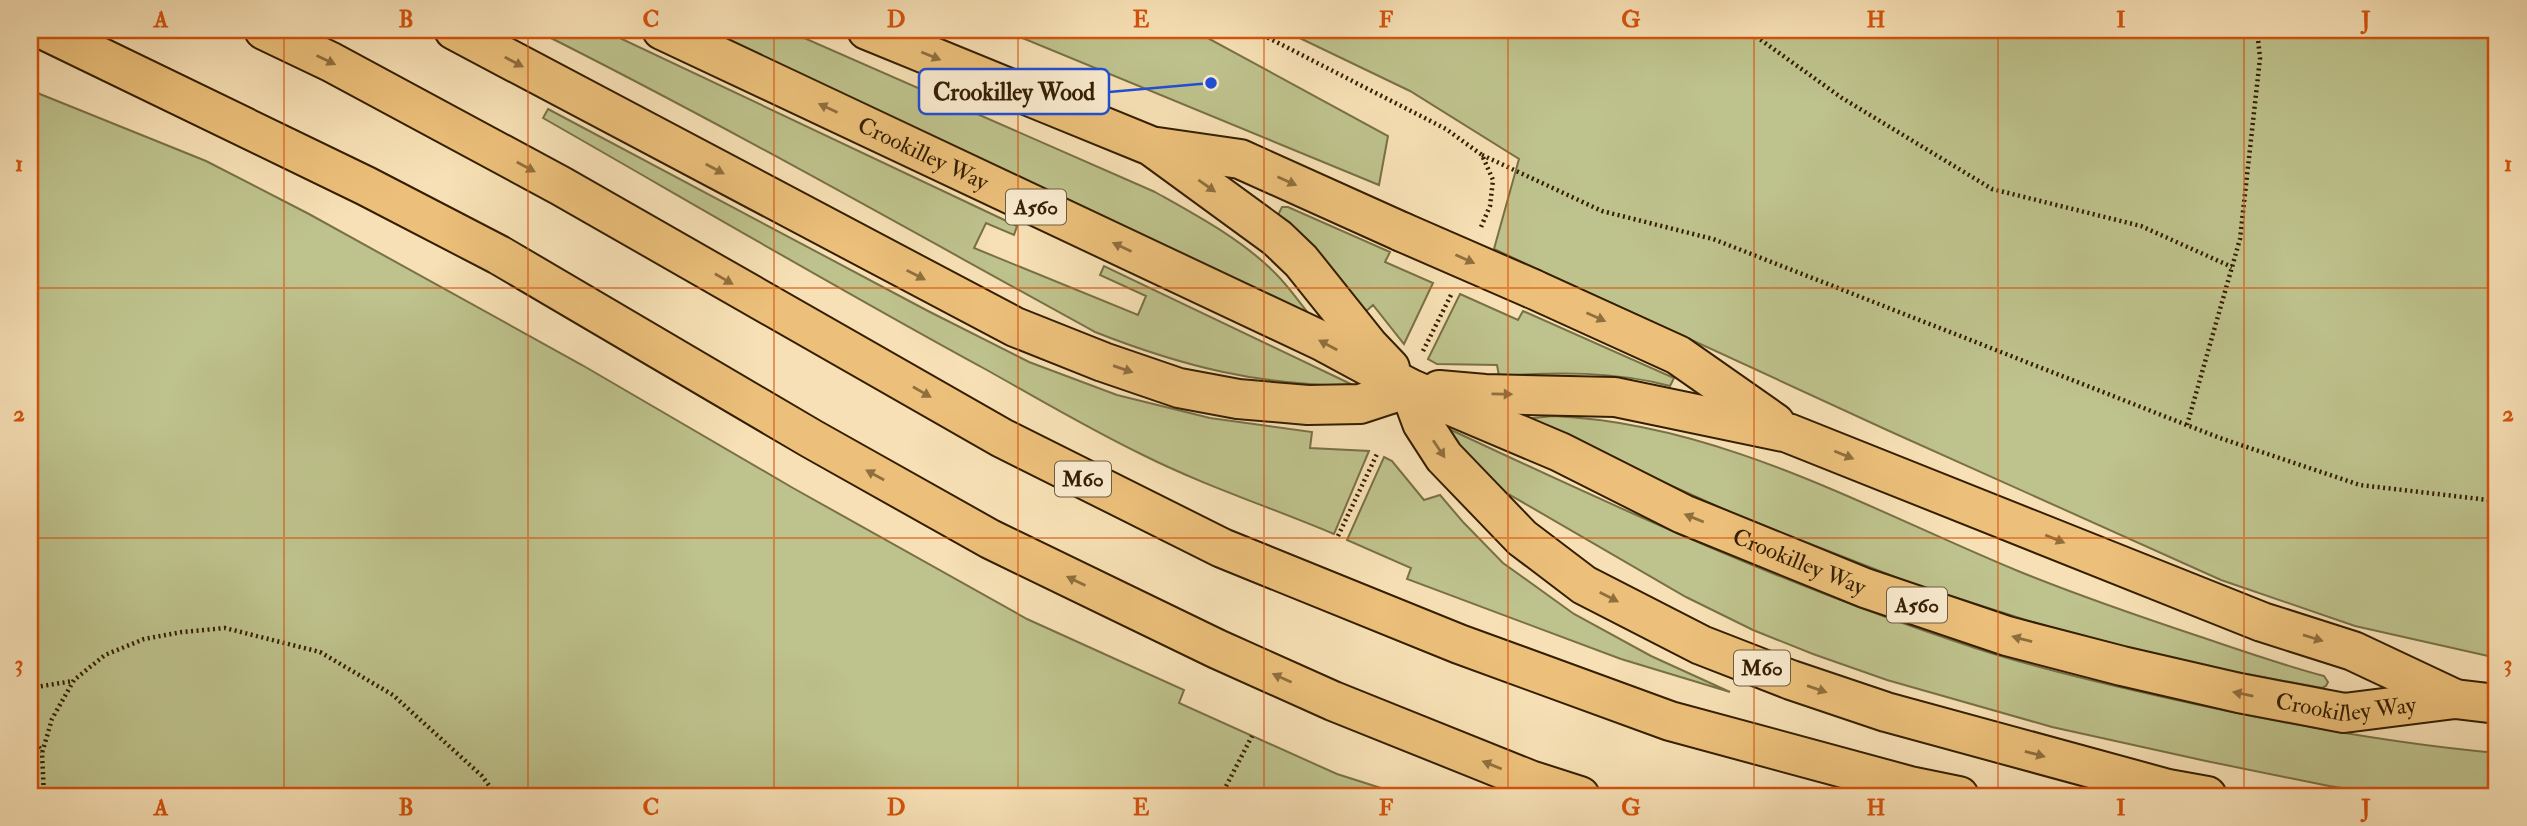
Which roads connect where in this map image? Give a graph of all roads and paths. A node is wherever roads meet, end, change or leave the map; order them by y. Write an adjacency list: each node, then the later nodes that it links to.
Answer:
1 (44, 30): 30 (main road, one-way to 1)
2 (264, 30): 31 (main road, M60, one-way to 31)
3 (454, 30): 14 (main road, one-way to 14)
4 (662, 30): 14 (main road, Crookilley Way / A560, one-way to 4)
5 (867, 30): 9 (main road, Crookilley Way / A560, one-way to 9)
6 (1253, 30): 10 (path)
7 (1747, 30): 12 (path)
8 (2257, 30): 12 (path)
9 (1151, 146): 14 (main road, Crookilley Way / A560, one-way to 14); 16 (main road, Crookilley Way / A560, one-way to 16, bridge)
10 (1482, 155): 11 (path); 15 (path)
11 (1477, 237)
12 (2232, 267): 15 (path)
13 (1453, 292): 14 (path)
14 (1415, 372): 16 (main road, Crookilley Way / A560, one-way to 16); 22 (main road, Crookilley Way / A560, one-way to 14); 32 (main road, M60, one-way to 32)
15 (2187, 425): 18 (path)
16 (1788, 433): 22 (main road, Crookilley Way / A560, one-way to 22)
17 (1377, 454): 19 (path)
18 (2497, 501)
19 (1338, 536)
20 (74, 680): 21 (path); 26 (path); 28 (path)
21 (30, 688)
22 (2455, 699): 23 (main road, Crookilley Way / A560)
23 (2497, 704)
24 (30, 733): 26 (path)
25 (1252, 736): 29 (path)
26 (42, 753): 27 (path)
27 (44, 796)
28 (497, 796)
29 (1221, 796)
30 (1580, 796)
31 (1959, 796)
32 (2207, 796)

